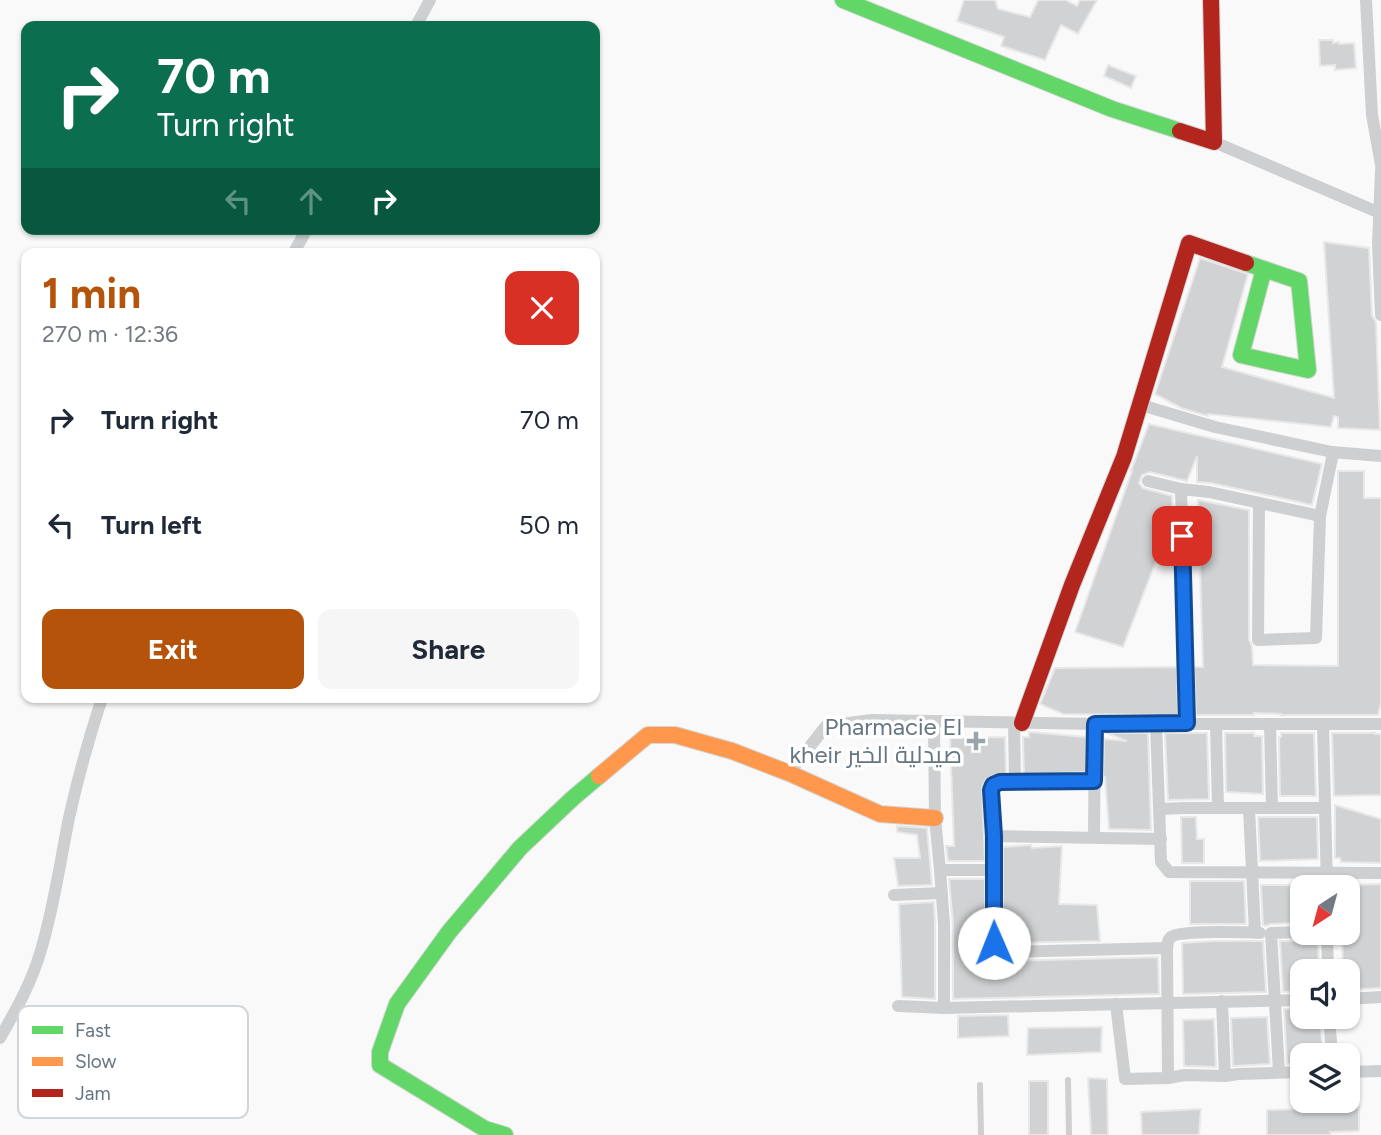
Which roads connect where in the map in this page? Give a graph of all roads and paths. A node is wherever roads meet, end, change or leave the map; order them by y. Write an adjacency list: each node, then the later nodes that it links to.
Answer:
1 (430, 0): 5 (street)
2 (843, 0): 6 (street)
3 (1211, 0): 6 (street)
4 (1366, 0): 7 (street)
5 (419, 21)
6 (1214, 142): 8 (street)
7 (1381, 168): 8 (street)
8 (1380, 213): 9 (street)
9 (1379, 246): 11 (street)
10 (1265, 269): 10 (street); 12 (street)
11 (1381, 315)
12 (1142, 405): 13 (street); 21 (street)
13 (1332, 452): 14 (street); 18 (street)
14 (1381, 456)
15 (1149, 481): 16 (street)
16 (1181, 489): 17 (street); 22 (street)
17 (1259, 503): 18 (street); 18 (street)
18 (1321, 516)
19 (100, 703): 59 (street)
20 (934, 723): 21 (street); 29 (street); 37 (street)
21 (1018, 723): 23 (street); 31 (street)
22 (1187, 723): 24 (street); 25 (street)
23 (1095, 724): 24 (street); 30 (street)
24 (1156, 724): 36 (street)
25 (1216, 724): 26 (street); 32 (street)
26 (1270, 724): 27 (street); 34 (street)
27 (1323, 724): 28 (street); 35 (street)
28 (1381, 724)
29 (789, 773): 37 (street); 72 (street)
30 (1094, 781): 31 (street); 39 (street)
31 (1015, 783): 38 (street)
32 (1219, 808): 33 (street); 36 (street)
33 (1249, 808): 34 (street); 43 (street)
34 (1272, 808): 35 (street)
35 (1324, 808): 44 (street)
36 (1160, 809): 40 (street)
37 (935, 818): 41 (street)
38 (994, 836): 39 (street); 42 (street)
39 (1094, 837): 40 (street)
40 (1161, 839): 43 (street)
41 (940, 870): 42 (street); 46 (street)
42 (993, 870): 51 (street)
43 (1252, 873): 44 (street); 48 (street)
44 (1326, 873): 45 (street)
45 (1381, 873)
46 (941, 893): 47 (street); 62 (street)
47 (894, 895)
48 (1255, 932): 50 (street); 51 (street)
49 (1290, 932): 50 (street)
50 (1271, 933): 54 (street)
51 (1167, 948): 57 (street)
52 (1381, 998): 53 (street)
53 (1360, 999)
54 (1274, 1000): 55 (street); 56 (street); 65 (street)
55 (1290, 1000)
56 (1222, 1001): 57 (street); 68 (street)
57 (1167, 1002): 58 (street); 69 (street)
58 (1116, 1004): 62 (street); 69 (street)
59 (18, 1006)
60 (18, 1006): 63 (street)
61 (898, 1006): 62 (street)
62 (944, 1008)
63 (0, 1038)
64 (1381, 1071): 67 (street)
65 (1279, 1072): 66 (street); 68 (street)
66 (1290, 1072)
67 (1360, 1072)
68 (1224, 1076): 69 (street)
69 (1168, 1078)
70 (1068, 1080): 74 (lane)
71 (980, 1085): 73 (lane)
72 (505, 1135)
73 (981, 1135)
74 (1069, 1135)

